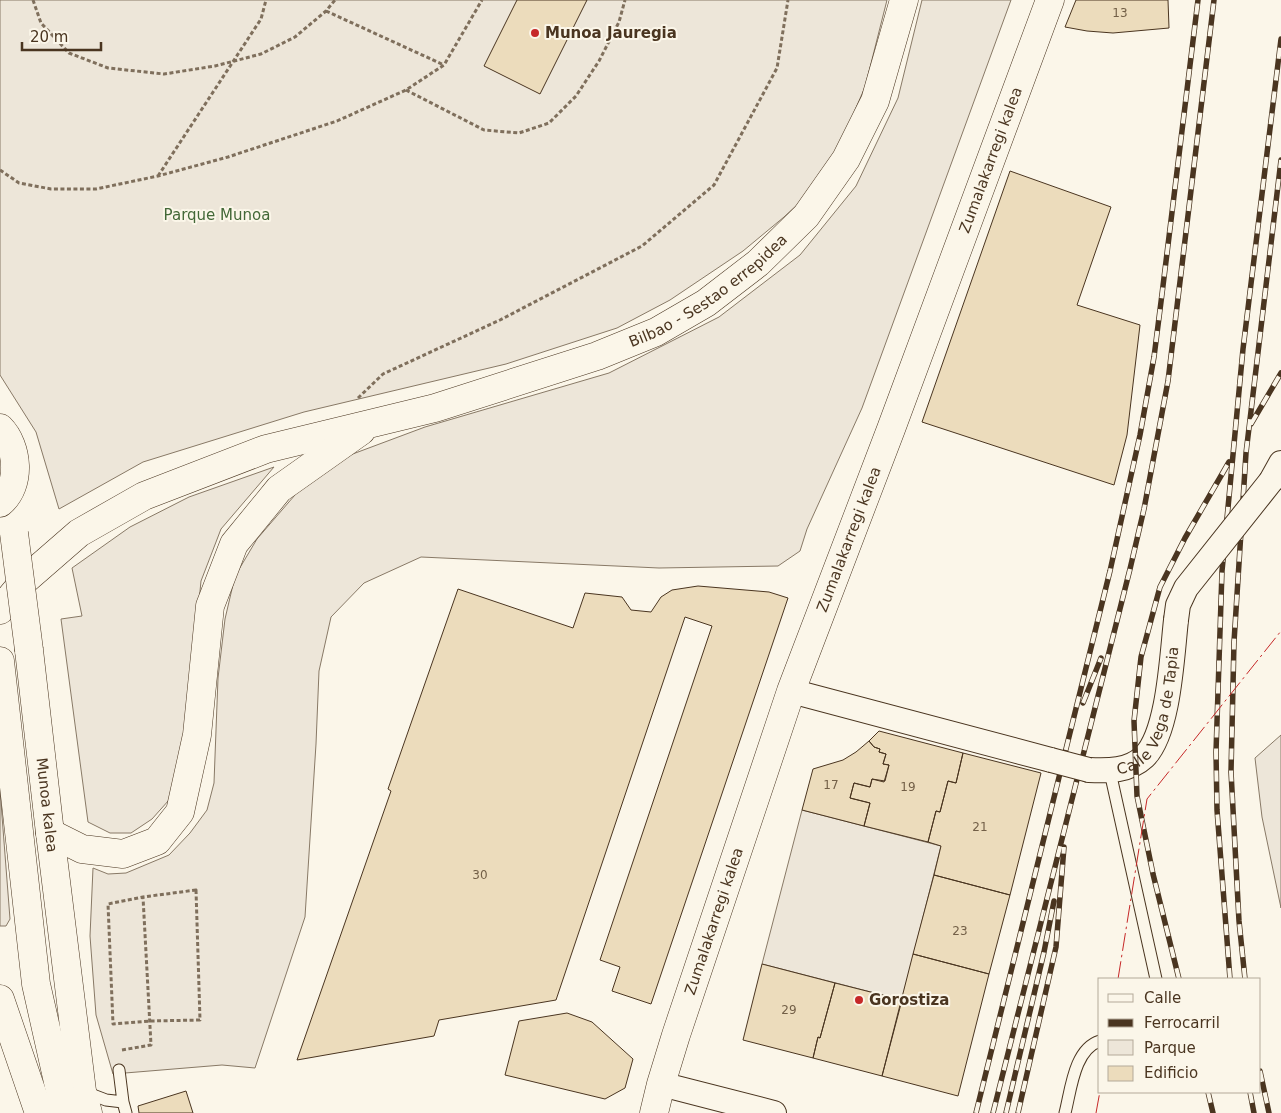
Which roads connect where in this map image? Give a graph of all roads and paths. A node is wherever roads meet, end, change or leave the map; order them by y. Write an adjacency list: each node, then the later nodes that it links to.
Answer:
1 (33, 0): 10 (path)
2 (266, 0): 10 (path)
3 (335, 0): 9 (path)
4 (482, 0): 11 (path)
5 (626, 0): 12 (path)
6 (788, 0): 15 (path)
7 (904, 0): 16 (main road, Bilbao - Sestao errepidea)
8 (1050, 0): 22 (main road, Zumalakarregi kalea)
9 (326, 11): 10 (path); 11 (path)
10 (233, 62): 14 (path)
11 (444, 65): 12 (path)
12 (406, 90): 14 (path)
13 (0, 170): 14 (path)
14 (158, 176)
15 (355, 401)
16 (372, 423): 20 (main road, Bilbao - Sestao errepidea); 24 (main road)
17 (0, 428): 19 (main road)
18 (1276, 472): 23 (street, Calle Vega de Tapia, bridge)
19 (3, 501): 24 (main road, Munoa kalea, bridge)
20 (0, 610)
21 (0, 661): 36 (main road, Munoa kalea)
22 (791, 691): 23 (street, Calle Vega de Tapia, bridge); 32 (main road, Zumalakarregi kalea)
23 (1100, 771): 26 (lane)
24 (50, 833): 33 (main road, Munoa kalea)
25 (143, 896): 28 (path); 28 (path); 28 (path)
26 (1156, 978)
27 (0, 999): 35 (main road)
28 (150, 1021): 30 (path)
29 (1098, 1042): 39 (lane)
30 (117, 1051)
31 (119, 1070): 34 (lane)
32 (661, 1084): 37 (main road, Zumalakarregi kalea); 38 (street)
33 (85, 1102): 34 (lane)
34 (124, 1107)
35 (39, 1113)
36 (66, 1113)
37 (654, 1113)
38 (774, 1113)
39 (1065, 1113)

